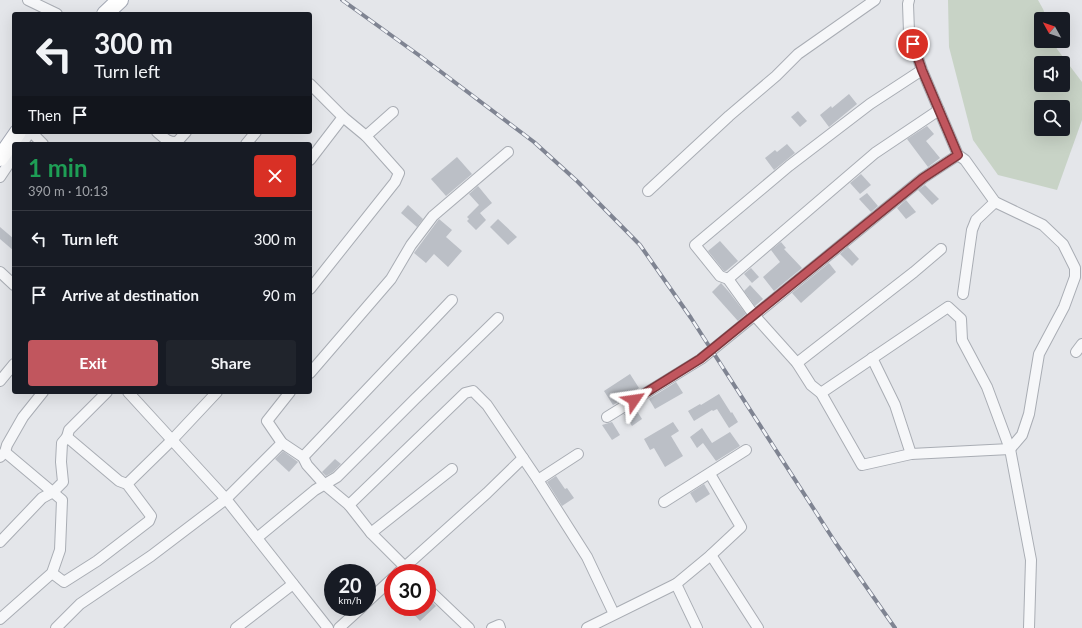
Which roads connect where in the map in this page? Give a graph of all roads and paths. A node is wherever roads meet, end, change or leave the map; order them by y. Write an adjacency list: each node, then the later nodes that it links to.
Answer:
1 (28, 0): 5 (street)
2 (120, 0): 6 (main road)
3 (875, 0): 28 (street)
4 (908, 0): 7 (street)
5 (53, 12)
6 (107, 12)
7 (922, 70): 9 (street); 33 (street)
8 (312, 86): 11 (street)
9 (939, 110): 23 (street); 33 (street)
10 (393, 112): 17 (street)
11 (343, 117): 17 (street); 24 (street)
12 (17, 134): 25 (main road)
13 (33, 134): 18 (street)
14 (159, 134): 19 (street)
15 (184, 134): 20 (street)
16 (254, 134): 21 (street)
17 (366, 136): 35 (street)
18 (41, 142)
19 (170, 142)
20 (177, 142)
21 (248, 142)
22 (508, 152): 43 (street)
23 (958, 155): 29 (street); 38 (street)
24 (312, 157)
25 (0, 158)
26 (12, 159): 27 (street)
27 (0, 177)
28 (648, 191)
29 (995, 202): 31 (street); 36 (street)
30 (941, 249): 41 (street)
31 (1078, 268): 55 (street)
32 (0, 272): 34 (street)
33 (728, 279): 38 (street)
34 (12, 283)
35 (312, 286)
36 (963, 294)
37 (452, 300): 60 (street)
38 (754, 315): 41 (street); 51 (street)
39 (498, 318): 66 (street)
40 (872, 358): 45 (street); 55 (street); 59 (street)
41 (797, 363): 45 (street)
42 (12, 366): 44 (street)
43 (312, 371)
44 (0, 381)
45 (821, 393): 59 (street)
46 (41, 394): 57 (street)
47 (106, 394): 52 (street)
48 (130, 394): 53 (street)
49 (215, 394): 53 (street)
50 (288, 394): 54 (street)
51 (607, 417)
52 (67, 437): 65 (street); 67 (street)
53 (172, 440): 65 (street); 68 (street)
54 (282, 443): 60 (street); 68 (street)
55 (1010, 449): 59 (street); 96 (street)
56 (746, 450): 63 (street)
57 (2, 454): 67 (street)
58 (578, 454): 64 (street)
59 (911, 454)
60 (303, 458): 66 (street)
61 (523, 458): 64 (street); 70 (street); 76 (street)
62 (452, 468): 71 (street)
63 (710, 474): 69 (street); 74 (street)
64 (538, 480): 83 (street)
65 (127, 484): 77 (street)
66 (325, 484): 70 (street); 72 (street)
67 (53, 492): 73 (street); 77 (street)
68 (226, 500): 72 (street); 86 (street)
69 (664, 502)
70 (349, 505): 71 (street)
71 (371, 533): 75 (street)
72 (256, 538): 78 (street)
73 (0, 542)
74 (711, 555): 79 (street); 95 (street)
75 (398, 564)
76 (411, 564)
77 (52, 573): 85 (street)
78 (293, 584): 87 (street); 88 (street)
79 (676, 584): 83 (street); 94 (street)
80 (384, 586): 81 (street)
81 (376, 594)
82 (436, 597): 90 (street)
83 (614, 614): 93 (street)
84 (352, 616): 89 (street)
85 (0, 619)
86 (56, 628)
87 (236, 628)
88 (328, 628)
89 (339, 628)
90 (469, 628)
91 (492, 628): 92 (street)
92 (500, 628)
93 (586, 628)
94 (697, 628)
95 (758, 628)
96 (1029, 628)

